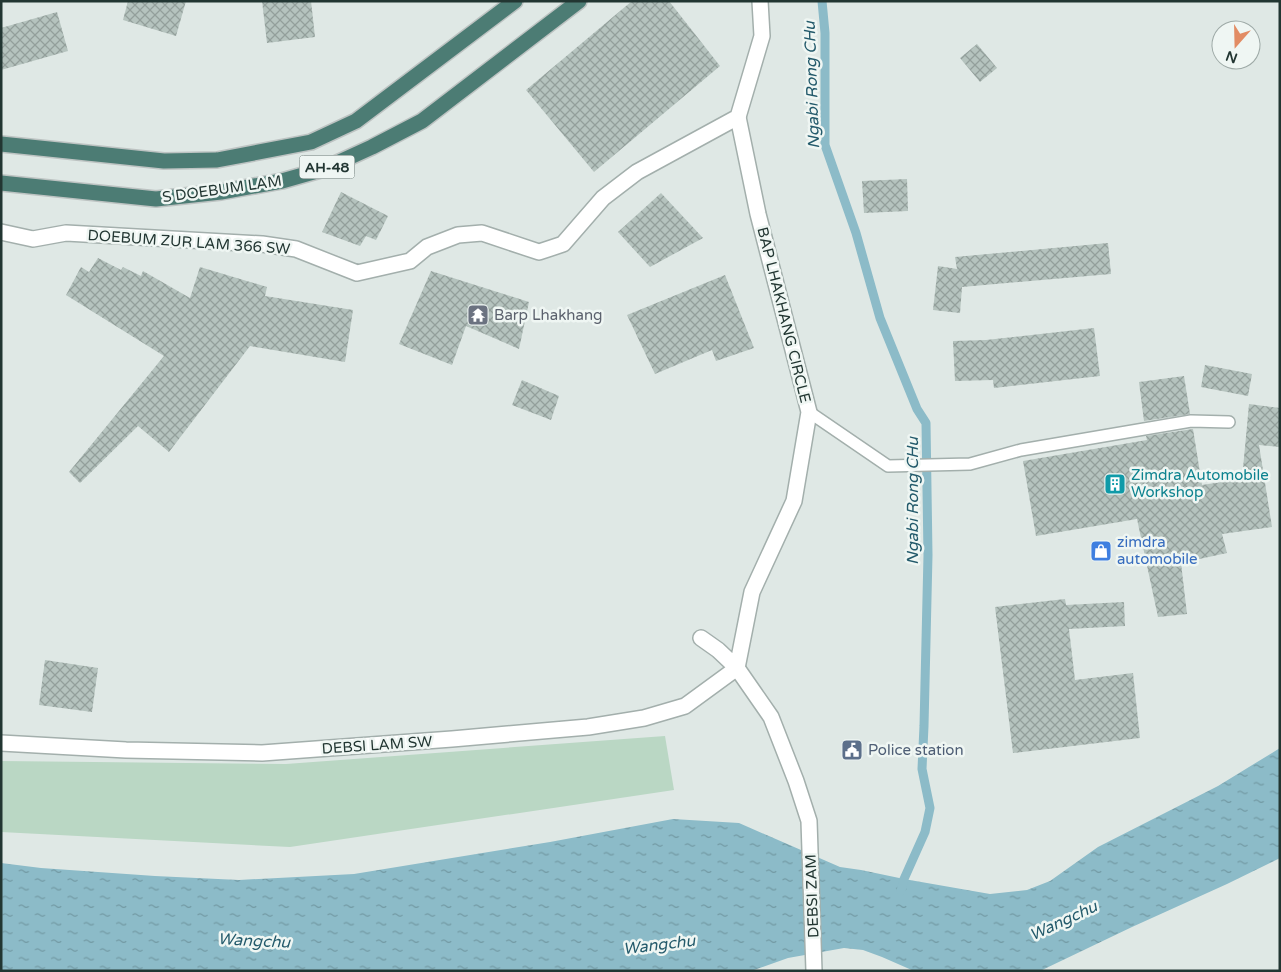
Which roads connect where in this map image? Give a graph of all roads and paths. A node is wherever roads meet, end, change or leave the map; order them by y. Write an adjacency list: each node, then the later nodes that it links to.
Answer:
1 (515, 1): 5 (highway, S DOEBUM LAM / AH-48)
2 (580, 1): 6 (highway, S DOEBUM LAM / AH-48)
3 (760, 1): 4 (street)
4 (738, 117): 7 (street, DOEBUM ZUR LAM 366 SW); 8 (street, BAP LHAKHANG CIRCLE)
5 (1, 144)
6 (1, 183)
7 (1, 232)
8 (809, 412): 9 (lane); 11 (street, BAP LHAKHANG CIRCLE)
9 (1229, 422)
10 (701, 638): 11 (street)
11 (737, 668): 12 (street, DEBSI LAM SW); 13 (street, DEBSI ZAM)
12 (1, 744)
13 (814, 971)

